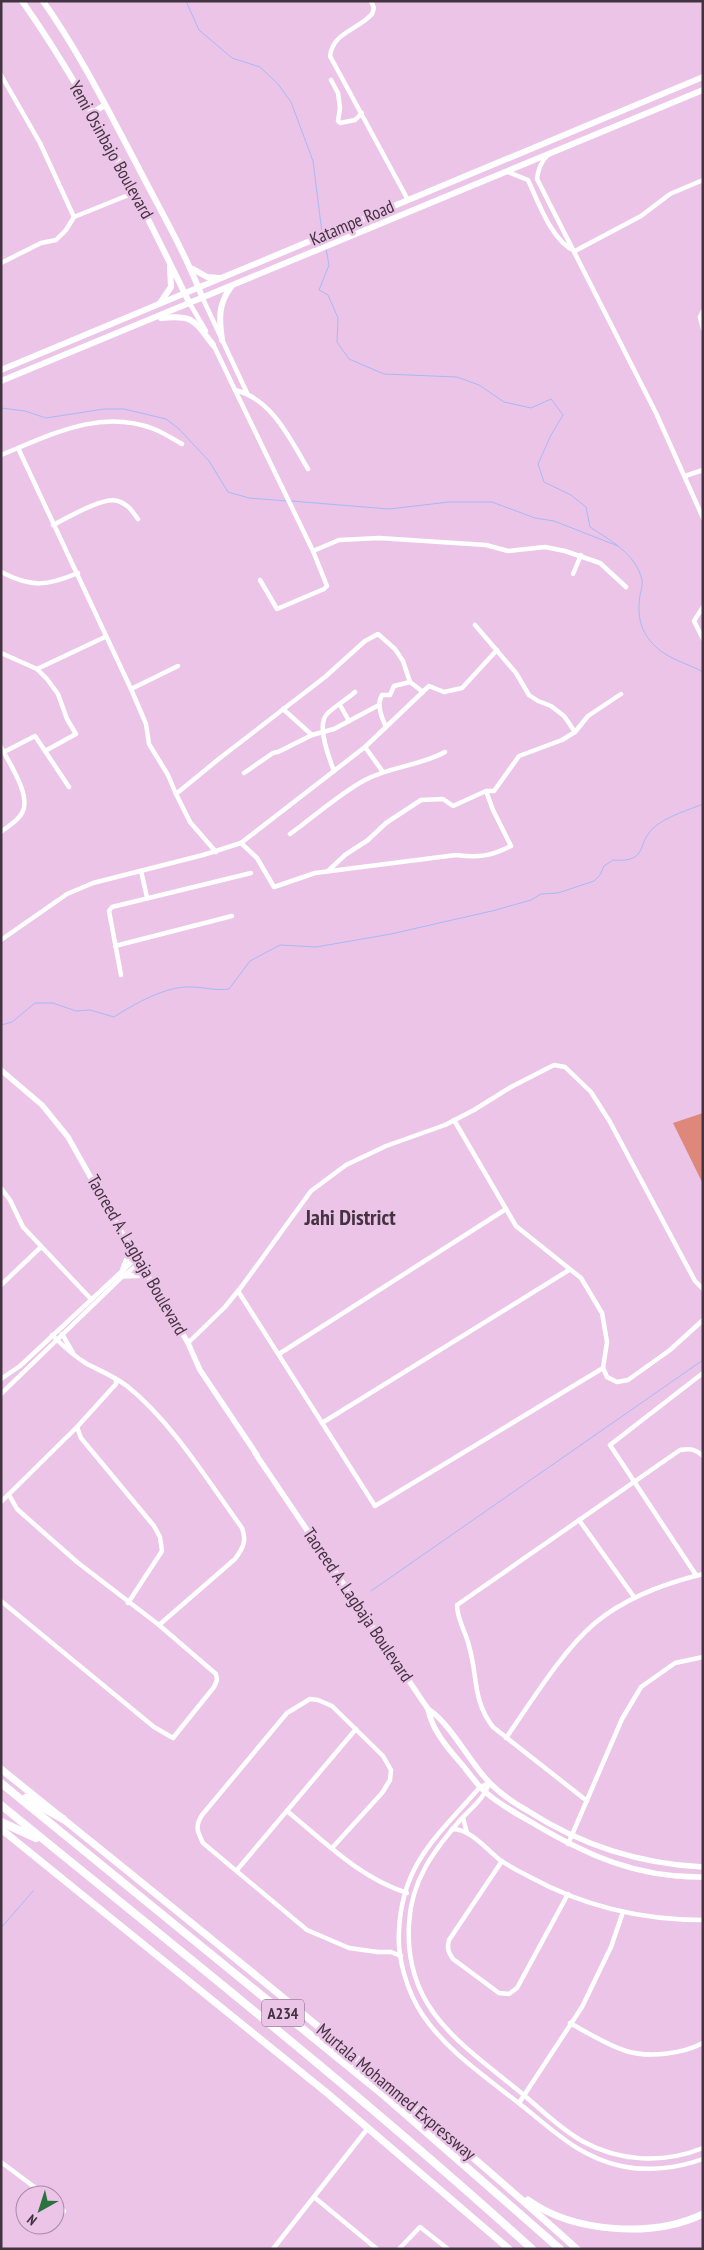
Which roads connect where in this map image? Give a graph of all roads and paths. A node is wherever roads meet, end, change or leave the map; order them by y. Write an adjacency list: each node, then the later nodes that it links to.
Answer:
1 (22, 1): 9 (main road, Yemi Osinbajo Boulevard)
2 (43, 1): 8 (main road, Yemi Osinbajo Boulevard)
3 (371, 1): 10 (street)
4 (1, 75): 16 (street)
5 (703, 77): 15 (main road, Katampe Road)
6 (332, 80): 10 (street)
7 (703, 90): 11 (main road, Katampe Road)
8 (105, 105): 9 (main road); 20 (main road, Yemi Osinbajo Boulevard)
9 (92, 113): 14 (main road, Yemi Osinbajo Boulevard)
10 (362, 113): 15 (street)
11 (552, 152): 12 (main road, Katampe Road); 17 (street)
12 (508, 172): 17 (street); 22 (main road, Katampe Road)
13 (703, 180): 17 (street)
14 (136, 192): 16 (street); 18 (main road, Yemi Osinbajo Boulevard)
15 (408, 200): 21 (main road, Katampe Road)
16 (74, 217): 19 (street)
17 (575, 251): 42 (street)
18 (168, 256): 24 (main road, Yemi Osinbajo Boulevard); 27 (main road)
19 (1, 263)
20 (192, 268): 21 (main road); 23 (main road, Yemi Osinbajo Boulevard)
21 (222, 278): 23 (main road, Katampe Road)
22 (232, 286): 25 (main road, Katampe Road); 31 (main road)
23 (198, 288): 24 (main road, Katampe Road); 25 (main road, Yemi Osinbajo Boulevard)
24 (185, 294): 26 (main road, Yemi Osinbajo Boulevard); 27 (main road, Katampe Road)
25 (203, 299): 26 (main road, Katampe Road); 31 (street)
26 (190, 304): 29 (main road, Katampe Road); 32 (street)
27 (158, 305): 33 (main road, Katampe Road)
28 (703, 312): 30 (street)
29 (155, 319): 32 (main road); 34 (main road, Katampe Road)
30 (703, 329)
31 (222, 340): 36 (street)
32 (213, 345): 35 (street)
33 (1, 370)
34 (1, 382)
35 (236, 390): 36 (street); 46 (street)
36 (247, 393): 40 (street)
37 (182, 444): 38 (street)
38 (18, 448): 39 (street); 45 (street)
39 (1, 455)
40 (308, 469)
41 (703, 470): 42 (street)
42 (685, 476): 44 (street)
43 (138, 518): 45 (street)
44 (703, 518)
45 (53, 525): 49 (street)
46 (313, 551): 47 (street); 51 (street)
47 (581, 555): 50 (street); 52 (street)
48 (1, 572): 49 (street)
49 (78, 573): 55 (street)
50 (573, 574)
51 (260, 580)
52 (626, 587)
53 (703, 607): 56 (street)
54 (475, 625): 57 (street)
55 (105, 637): 60 (street); 62 (street)
56 (703, 639)
57 (497, 650): 64 (street); 71 (street)
58 (1, 653): 60 (street)
59 (178, 666): 62 (street)
60 (36, 670): 76 (street)
61 (410, 682): 64 (street); 67 (street); 68 (street)
62 (131, 689): 83 (street)
63 (355, 692): 66 (street)
64 (423, 692): 70 (street)
65 (621, 694): 71 (street)
66 (340, 705): 69 (street); 72 (street)
67 (379, 705): 69 (street); 70 (street)
68 (283, 709): 73 (street); 83 (street)
69 (349, 721): 72 (street)
70 (386, 727): 74 (street)
71 (575, 732): 82 (street)
72 (323, 733): 73 (street); 78 (street)
73 (312, 735): 80 (street)
74 (365, 747): 78 (street); 79 (street)
75 (2, 749): 76 (street); 84 (street)
76 (45, 750): 81 (street)
77 (445, 752): 79 (street)
78 (334, 771): 86 (street)
79 (383, 772): 85 (street)
80 (244, 773)
81 (69, 787)
82 (486, 791): 89 (street); 89 (street)
83 (176, 794): 87 (street)
84 (1, 832)
85 (290, 834)
86 (241, 843): 87 (street); 89 (street)
87 (216, 852): 88 (street)
88 (141, 871): 91 (street); 93 (street)
89 (328, 871)
90 (251, 873): 91 (street)
91 (147, 897): 94 (street)
92 (232, 916): 94 (street)
93 (1, 940)
94 (115, 946): 95 (street)
95 (121, 975)
96 (1, 1070): 101 (street, Taoreed A. Lagbaja Boulevard)
97 (454, 1120): 99 (street); 108 (street); 109 (street)
98 (1, 1188): 100 (street)
99 (506, 1209): 104 (street); 117 (street)
100 (41, 1247): 107 (street); 110 (street)
101 (130, 1248): 102 (street, Taoreed A. Lagbaja Boulevard); 103 (street)
102 (138, 1260): 103 (street); 105 (street, Taoreed A. Lagbaja Boulevard); 106 (street)
103 (123, 1268): 110 (street)
104 (569, 1270): 119 (street); 124 (street)
105 (149, 1275): 106 (street); 116 (street, Taoreed A. Lagbaja Boulevard)
106 (123, 1276): 114 (street)
107 (1, 1285)
108 (703, 1289)
109 (238, 1291): 116 (street); 117 (street)
110 (90, 1298): 112 (street)
111 (703, 1320): 119 (street)
112 (57, 1330): 113 (street); 114 (street)
113 (52, 1335): 115 (street); 121 (street)
114 (63, 1335): 115 (street); 118 (street)
115 (58, 1340): 118 (street); 123 (street)
116 (188, 1343): 126 (street, Taoreed A. Lagbaja Boulevard)
117 (279, 1354): 124 (street)
118 (74, 1355): 122 (street)
119 (603, 1368): 124 (street)
120 (703, 1373): 128 (street)
121 (1, 1379)
122 (116, 1379): 125 (street); 138 (street)
123 (1, 1394)
124 (322, 1423)
125 (77, 1427): 129 (street); 137 (street)
126 (255, 1453): 130 (street, Taoreed A. Lagbaja Boulevard); 140 (street, Taoreed A. Lagbaja Boulevard)
127 (703, 1456): 128 (street)
128 (634, 1483): 132 (street); 134 (street)
129 (8, 1495): 131 (street); 137 (street)
130 (286, 1499)
131 (1, 1502)
132 (579, 1520): 135 (street); 142 (street)
133 (703, 1574): 134 (street)
134 (696, 1576): 135 (street)
135 (634, 1597): 142 (street)
136 (1, 1601): 138 (street)
137 (128, 1603): 138 (street)
138 (159, 1626)
139 (703, 1657): 148 (street)
140 (428, 1708): 144 (street, Taoreed A. Lagbaja Boulevard); 146 (street, Taoreed A. Lagbaja Boulevard)
141 (356, 1729): 150 (street); 160 (street); 163 (street)
142 (506, 1738): 148 (street)
143 (1, 1769): 152 (highway, Murtala Mohammed Expressway)
144 (489, 1783): 146 (street); 147 (street); 157 (street, Taoreed A. Lagbaja Boulevard)
145 (4, 1785): 152 (highway); 191 (highway, Murtala Mohammed Expressway / A234)
146 (480, 1787): 147 (street, Taoreed A. Lagbaja Boulevard); 165 (street)
147 (486, 1792): 151 (street); 159 (street, Taoreed A. Lagbaja Boulevard)
148 (587, 1801): 157 (street)
149 (1, 1805): 158 (highway, Murtala Mohammed Expressway / A234)
150 (287, 1811): 160 (street); 163 (street)
151 (463, 1817): 155 (street); 156 (street)
152 (63, 1819): 180 (highway, Murtala Mohammed Expressway)
153 (1, 1822): 158 (highway)
154 (1, 1829): 177 (highway)
155 (452, 1829): 156 (street); 166 (street)
156 (467, 1833): 161 (street)
157 (572, 1836): 159 (street); 162 (street, Taoreed A. Lagbaja Boulevard)
158 (48, 1843): 190 (highway, Murtala Mohammed Expressway / A234)
159 (568, 1844): 164 (street, Taoreed A. Lagbaja Boulevard)
160 (332, 1848): 165 (street)
161 (502, 1861): 167 (street); 167 (street)
162 (703, 1867)
163 (237, 1870): 171 (street)
164 (703, 1877)
165 (406, 1893): 166 (street); 170 (street)
166 (413, 1894): 175 (street)
167 (568, 1894): 168 (street)
168 (623, 1912): 169 (street); 173 (street)
169 (703, 1920)
170 (399, 1947): 171 (street); 172 (street)
171 (391, 1952): 172 (street)
172 (401, 1956): 176 (street)
173 (570, 2023): 174 (street); 175 (street)
174 (703, 2043)
175 (525, 2095): 176 (street); 178 (street)
176 (519, 2103): 179 (street)
177 (368, 2128): 183 (street); 189 (highway)
178 (703, 2148)
179 (703, 2159)
180 (479, 2161): 184 (highway); 192 (highway, Murtala Mohammed Expressway)
181 (1, 2162): 182 (street)
182 (32, 2185)
183 (314, 2198): 185 (street); 186 (street)
184 (703, 2214)
185 (273, 2249)
186 (377, 2249)
187 (399, 2249): 188 (street)
188 (448, 2249)
189 (507, 2249)
190 (532, 2249)
191 (560, 2249)
192 (577, 2249)

